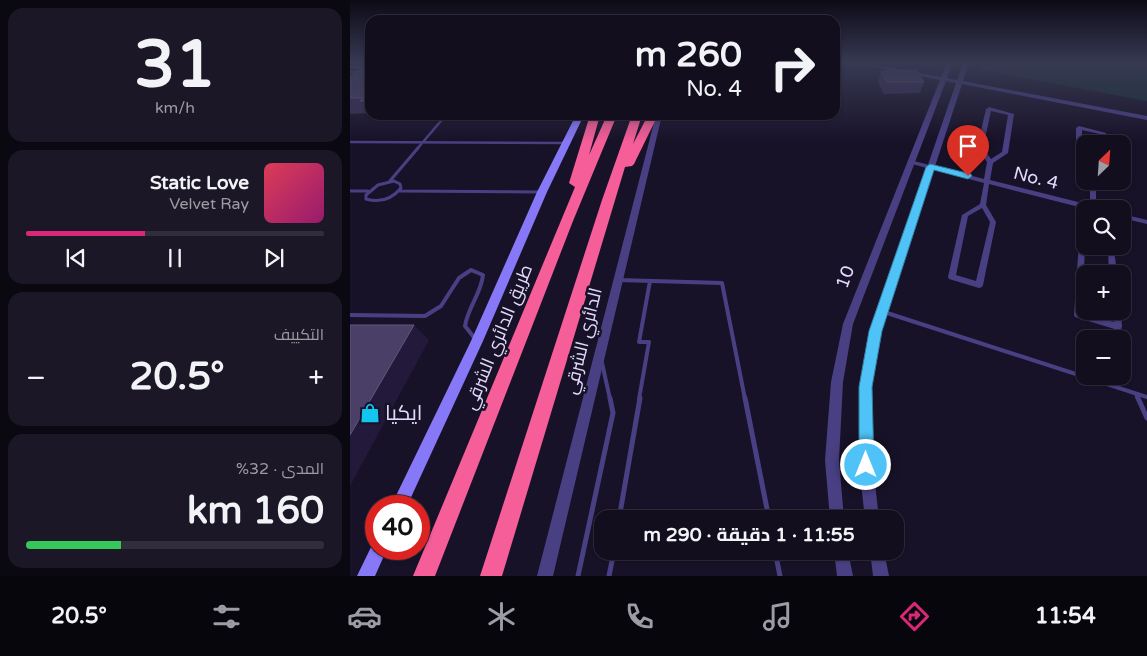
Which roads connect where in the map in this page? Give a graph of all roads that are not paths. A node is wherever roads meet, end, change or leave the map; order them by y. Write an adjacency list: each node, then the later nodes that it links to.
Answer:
1 (940, 89): 19 (street, 10)
2 (957, 89): 21 (street)
3 (1007, 89): 6 (street)
4 (1018, 89): 5 (street)
5 (1147, 111)
6 (1147, 118)
7 (442, 120): 17 (lane)
8 (578, 120): 18 (main road)
9 (593, 120): 32 (highway)
10 (610, 120): 32 (highway, طريق الدائري الشرقي)
11 (635, 120): 28 (highway)
12 (650, 120): 28 (highway)
13 (659, 120): 34 (street, الدائري الشرقي)
14 (1079, 135): 15 (street)
15 (1102, 135)
16 (350, 142): 17 (lane)
17 (422, 142): 18 (lane); 23 (lane)
18 (566, 143): 27 (main road)
19 (910, 162): 21 (street, No. 4); 48 (street, 10)
20 (990, 162): 20 (street); 22 (street)
21 (930, 167): 22 (street, No. 4); 36 (street)
22 (986, 181): 29 (street, No. 4); 30 (street)
23 (389, 182): 25 (lane); 26 (lane)
24 (350, 191): 25 (lane)
25 (368, 191): 26 (lane)
26 (399, 191): 27 (lane)
27 (542, 192): 40 (main road)
28 (608, 200): 57 (highway)
29 (1076, 204)
30 (983, 206): 30 (street)
31 (1131, 218): 33 (street)
32 (566, 220): 56 (highway, طريق الدائري الشرقي)
33 (1147, 222)
34 (618, 280): 35 (lane); 41 (street, الدائري الشرقي)
35 (650, 281): 46 (lane); 47 (lane)
36 (882, 311): 42 (lane); 49 (street)
37 (350, 315): 40 (lane)
38 (1096, 320): 39 (street)
39 (1118, 320)
40 (477, 341): 45 (main road)
41 (600, 354): 58 (street, الدائري الشرقي); 59 (lane)
42 (1136, 394): 43 (lane); 44 (lane)
43 (1147, 397)
44 (1147, 418)
45 (404, 495)
46 (621, 510)
47 (767, 510)
48 (836, 510)
49 (871, 510)
50 (373, 560): 55 (main road)
51 (613, 560): 60 (lane)
52 (777, 560): 61 (lane)
53 (842, 560): 62 (street)
54 (878, 560): 63 (street)
55 (366, 576)
56 (424, 576)
57 (491, 576)
58 (545, 576)
59 (578, 576)
60 (610, 576)
61 (780, 576)
62 (845, 576)
63 (881, 576)

